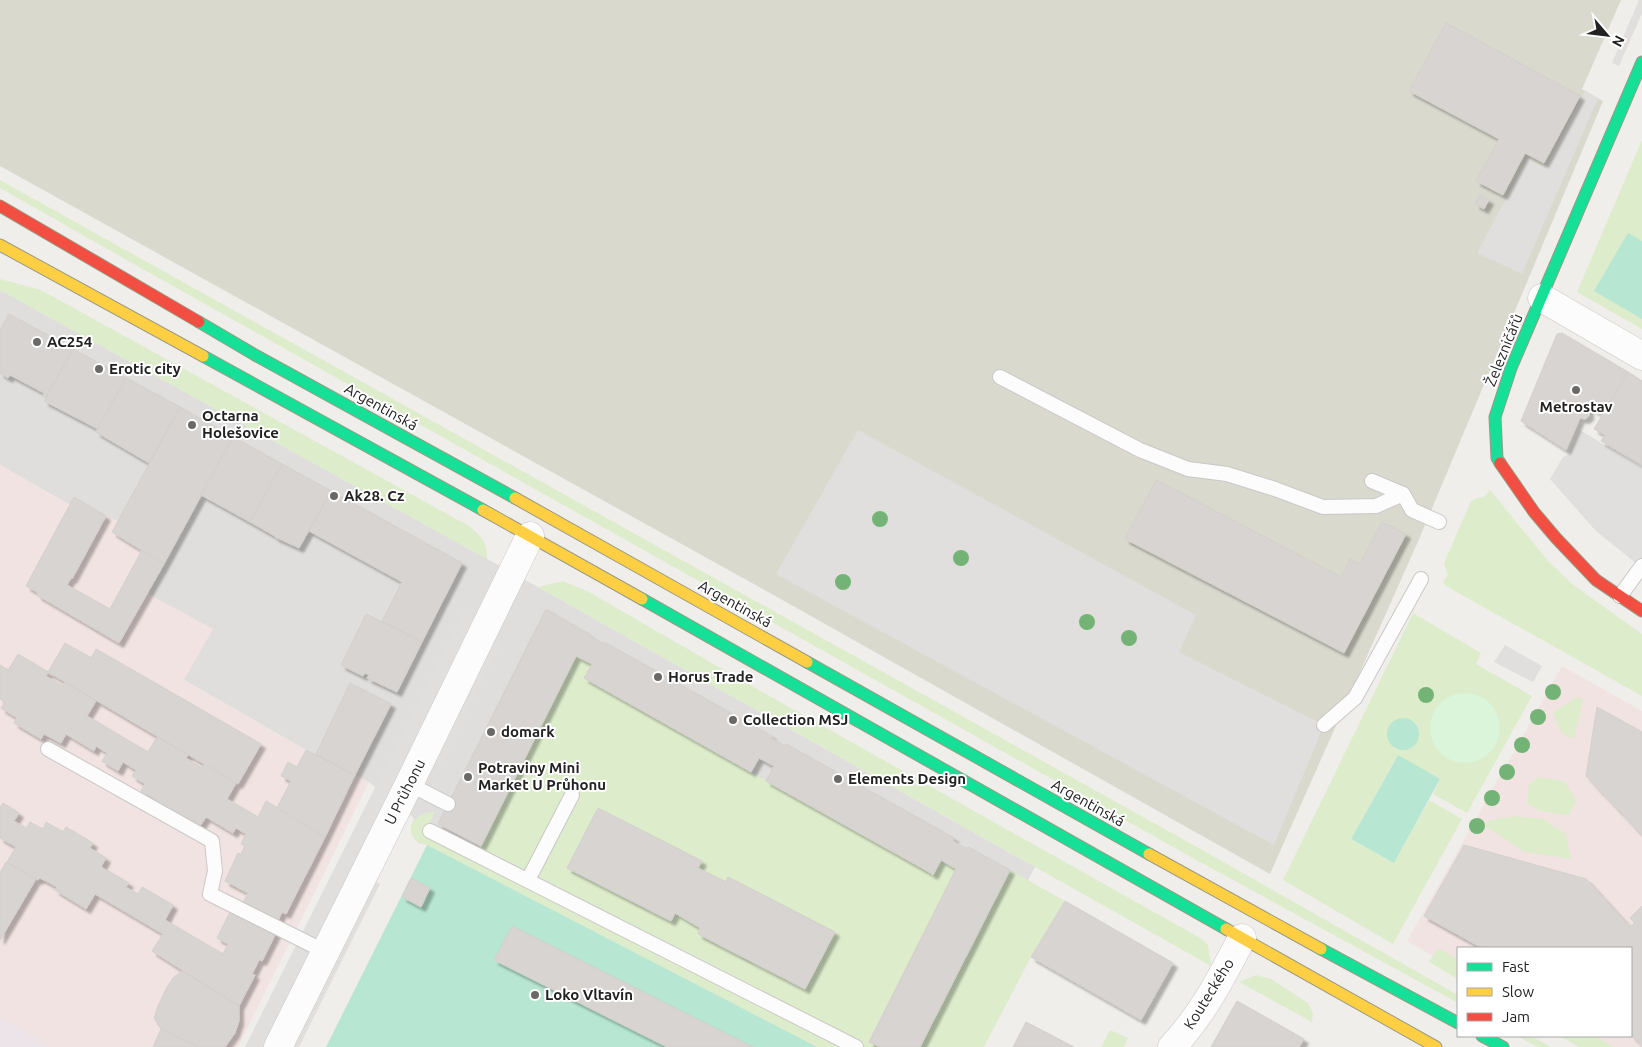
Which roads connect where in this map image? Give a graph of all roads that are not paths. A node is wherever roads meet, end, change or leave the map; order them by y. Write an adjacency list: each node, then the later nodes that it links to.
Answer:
1 (1642, 64): 4 (main road, Železničářů)
2 (0, 206): 24 (main road, Argentinská)
3 (0, 245): 10 (main road)
4 (1542, 298): 5 (street); 13 (main road, Železničářů)
5 (1642, 356)
6 (1000, 377): 8 (lane)
7 (1372, 481): 8 (lane)
8 (1403, 494): 9 (lane)
9 (1439, 522)
10 (530, 536): 17 (street, U Průhonu); 22 (main road)
11 (1642, 566): 13 (lane)
12 (1421, 579): 15 (lane)
13 (1620, 596): 14 (main road, Železničářů)
14 (1642, 611)
15 (1324, 725)
16 (48, 749): 23 (lane)
17 (410, 784): 19 (lane); 23 (street, U Průhonu)
18 (572, 794): 21 (lane)
19 (448, 804)
20 (430, 831): 21 (lane)
21 (528, 880): 27 (lane)
22 (1242, 938): 28 (street, Kouteckého); 29 (main road)
23 (326, 952): 26 (street, U Průhonu)
24 (1457, 1022)
25 (1484, 1037): 30 (main road)
26 (278, 1047)
27 (856, 1047)
28 (1172, 1047)
29 (1436, 1047)
30 (1503, 1047)

